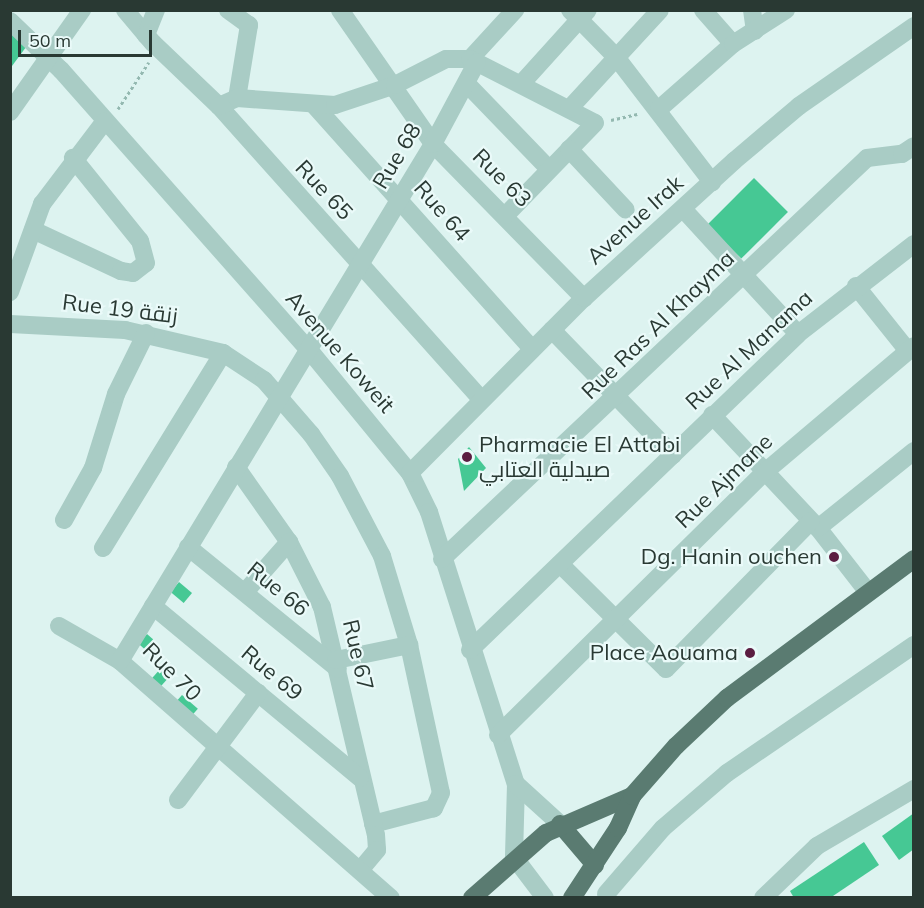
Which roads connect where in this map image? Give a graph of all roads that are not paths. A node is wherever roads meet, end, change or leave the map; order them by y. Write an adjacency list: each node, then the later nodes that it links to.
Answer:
1 (82, 10): 17 (street)
2 (125, 10): 15 (street, Rue 65)
3 (156, 10): 15 (street)
4 (228, 10): 23 (street)
5 (339, 10): 22 (street, Rue 63)
6 (515, 10): 19 (street, Rue 68)
7 (660, 10): 18 (street)
8 (703, 10): 16 (street)
9 (752, 10): 14 (street)
10 (786, 10): 14 (street)
11 (579, 14): 18 (street); 20 (street)
12 (10, 21): 17 (street, Avenue Koweit)
13 (914, 26): 35 (street, Avenue Irak)
14 (755, 31): 16 (street)
15 (152, 42): 25 (street, Rue 65)
16 (733, 44): 27 (street)
17 (50, 57): 28 (street); 29 (street, Avenue Koweit)
18 (616, 57): 26 (street); 27 (street)
19 (473, 61): 20 (street); 21 (street, Rue 68); 22 (street)
20 (522, 83): 26 (street)
21 (467, 84): 30 (street, Rue 68); 34 (street)
22 (394, 85): 24 (street); 30 (street, Rue 63)
23 (237, 98): 24 (street); 25 (street)
24 (314, 105): 36 (street, Rue 64)
25 (219, 106): 42 (street, Rue 65)
26 (569, 109): 31 (street)
27 (659, 109): 35 (street)
28 (10, 112)
29 (105, 124): 33 (street); 53 (street, Avenue Koweit)
30 (434, 144): 36 (street, Rue 68); 39 (street, Rue 63)
31 (569, 150): 34 (street); 37 (street)
32 (910, 154): 43 (street, Rue Ras Al Khayma)
33 (73, 158): 40 (street); 40 (street)
34 (549, 169): 39 (street)
35 (712, 182): 38 (street, Avenue Irak)
36 (399, 199): 42 (street, Rue 68); 52 (street, Rue 64)
37 (626, 210)
38 (684, 210): 43 (street); 46 (street, Avenue Irak)
39 (506, 215): 46 (street, Rue 63)
40 (33, 230): 45 (street)
41 (914, 244): 44 (street, Rue Al Manama)
42 (360, 263): 53 (street, Rue 68); 58 (street, Rue 65)
43 (745, 275): 50 (street); 57 (street, Rue Ras Al Khayma)
44 (856, 286): 50 (street, Rue Al Manama); 51 (street)
45 (10, 291)
46 (584, 298): 48 (street, Avenue Irak)
47 (10, 324): 49 (street, Rue 19 زنقة)
48 (552, 330): 52 (street, Avenue Irak); 57 (street)
49 (146, 333): 54 (street, Rue 19 زنقة); 65 (street)
50 (798, 334): 59 (street, Rue Al Manama)
51 (911, 348): 63 (street, Rue Ajmane)
52 (532, 349): 58 (street, Avenue Irak)
53 (310, 351): 55 (street, Rue 68); 64 (street, Avenue Koweit)
54 (223, 353): 56 (street, Rue 19 زنقة); 69 (street)
55 (294, 375): 56 (street, Rue 70)
56 (281, 394): 62 (street, Rue 70); 78 (street, Rue 19 زنقة)
57 (617, 398): 61 (street); 70 (street, Rue Ras Al Khayma)
58 (482, 400): 64 (street, Avenue Irak)
59 (712, 415): 61 (street, Rue Al Manama); 63 (street)
60 (914, 451): 66 (street)
61 (673, 455): 72 (street, Rue Al Manama)
62 (236, 467): 67 (street, Rue 67); 68 (street, Rue 70)
63 (765, 472): 66 (street); 76 (street, Rue Ajmane)
64 (410, 473): 70 (street, Avenue Koweit)
65 (64, 520)
66 (814, 524): 73 (street); 76 (street)
67 (289, 542): 74 (street); 82 (street, Rue 67)
68 (188, 547): 74 (street, Rue 66); 75 (street, Rue 70)
69 (103, 548)
70 (442, 559): 80 (street, Avenue Koweit)
71 (914, 559): 73 (main road)
72 (560, 564): 76 (street); 80 (street, Rue Al Manama)
73 (867, 591): 89 (main road)
74 (245, 592): 82 (street, Rue 66)
75 (153, 606): 81 (street, Rue 70); 83 (street, Rue 69)
76 (616, 621): 84 (street, Rue Ajmane)
77 (59, 626): 81 (street)
78 (408, 645): 82 (street); 91 (street, Rue 19 زنقة)
79 (914, 645): 97 (street)
80 (470, 650): 84 (street, Avenue Koweit)
81 (120, 661): 85 (street, Rue 70)
82 (337, 664): 86 (street, Rue 67)
83 (258, 693): 85 (street); 86 (street, Rue 69)
84 (498, 735): 87 (street, Avenue Koweit)
85 (217, 748): 90 (street); 95 (street, Rue 70)
86 (360, 778): 91 (street, Rue 67)
87 (516, 784): 92 (street); 93 (street)
88 (914, 789): 102 (street)
89 (632, 796): 92 (main road); 94 (main road)
90 (178, 800)
91 (373, 824): 95 (street, Rue 67)
92 (560, 824): 93 (main road); 94 (main road)
93 (514, 857): 99 (main road); 100 (street)
94 (595, 865): 96 (main road)
95 (360, 870): 98 (street, Rue 70)
96 (585, 882): 97 (street); 101 (main road)
97 (610, 896)
98 (391, 897)
99 (472, 897)
100 (545, 897)
101 (572, 897)
102 (763, 897)

